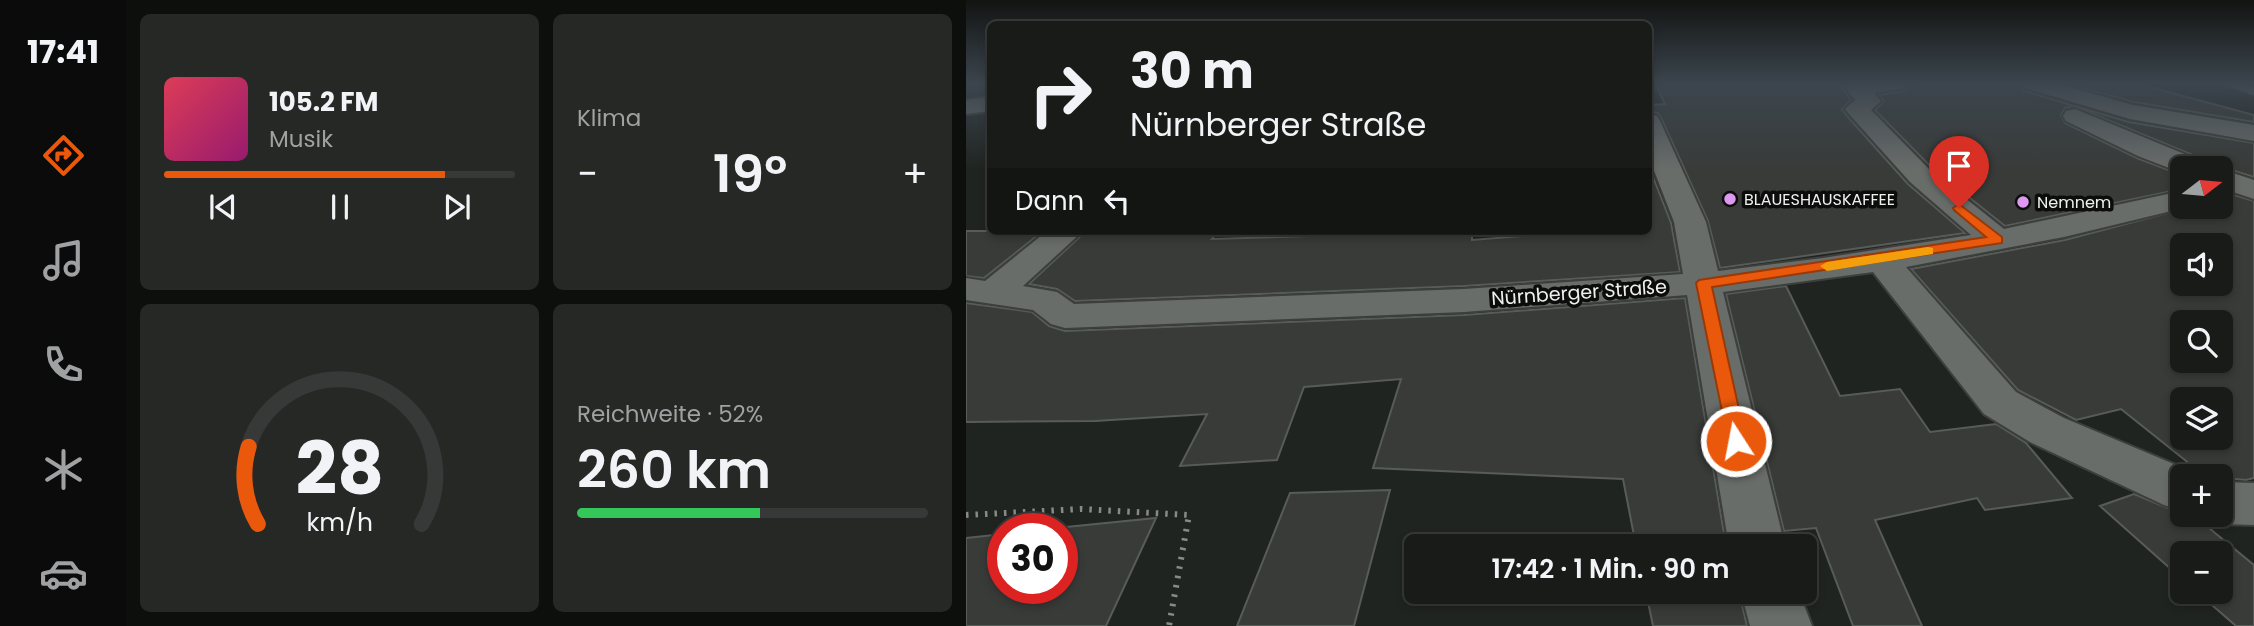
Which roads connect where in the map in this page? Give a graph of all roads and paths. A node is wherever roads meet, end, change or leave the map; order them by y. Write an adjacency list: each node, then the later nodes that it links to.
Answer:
1 (1860, 112): 9 (street)
2 (2067, 112): 6 (street)
3 (2131, 112): 5 (street)
4 (1652, 129): 11 (street)
5 (2254, 134)
6 (2170, 159)
7 (2170, 203): 9 (street, Nürnberger Straße)
8 (1061, 235): 12 (street)
9 (1997, 240): 10 (street, Nürnberger Straße)
10 (1881, 259): 11 (street, Nürnberger Straße); 13 (street)
11 (1704, 283): 12 (street, Nürnberger Straße); 17 (street)
12 (978, 290)
13 (2170, 485)
14 (2233, 503): 15 (street)
15 (2254, 504)
16 (966, 515): 19 (path)
17 (1755, 534)
18 (1774, 604): 20 (street)
19 (1170, 626)
20 (1781, 626)

